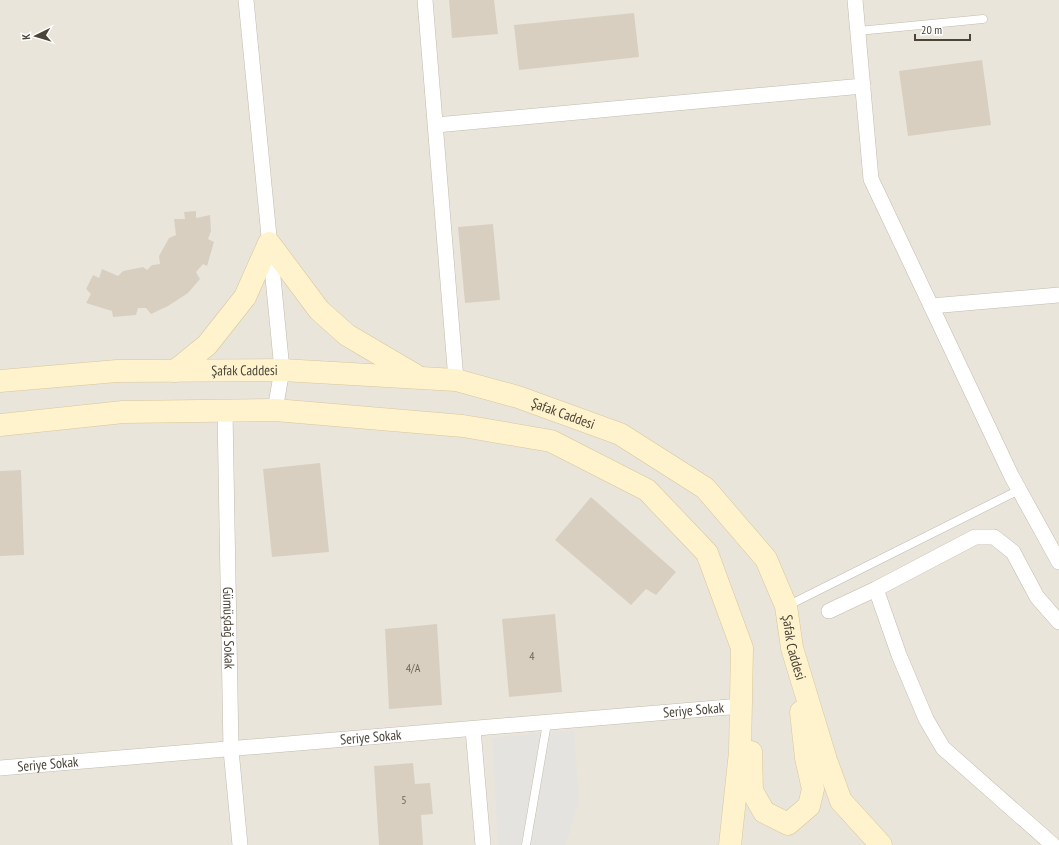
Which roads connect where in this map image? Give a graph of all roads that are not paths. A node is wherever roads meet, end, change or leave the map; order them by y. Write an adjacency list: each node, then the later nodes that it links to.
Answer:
1 (246, 0): 8 (street)
2 (425, 0): 7 (street)
3 (855, 0): 5 (street)
4 (983, 19): 5 (lane)
5 (858, 32): 6 (street)
6 (863, 86): 7 (street); 10 (street)
7 (436, 125): 14 (street)
8 (269, 243): 11 (street); 12 (main road); 13 (main road)
9 (1059, 295): 10 (street)
10 (931, 306): 19 (street)
11 (282, 370): 12 (main road, Şafak Caddesi); 13 (main road, Şafak Caddesi); 16 (street)
12 (175, 371): 15 (main road, Şafak Caddesi)
13 (420, 378): 14 (main road, Şafak Caddesi)
14 (456, 380): 22 (main road, Şafak Caddesi)
15 (0, 381)
16 (275, 410): 17 (main road); 26 (main road)
17 (225, 411): 18 (main road); 29 (street, Gümüşdağ Sokak)
18 (0, 424)
19 (1019, 490): 20 (street); 22 (lane)
20 (1059, 562)
21 (876, 589): 23 (street); 24 (street); 36 (street)
22 (786, 606): 25 (main road, Şafak Caddesi)
23 (828, 611)
24 (1059, 622)
25 (794, 656): 26 (main road); 35 (main road, Şafak Caddesi)
26 (741, 706): 27 (street, Seriye Sokak); 34 (main road)
27 (547, 723): 28 (street, Seriye Sokak); 33 (lane)
28 (473, 729): 29 (street, Seriye Sokak); 32 (street)
29 (231, 750): 30 (street, Seriye Sokak); 31 (street, Gümüşdağ Sokak)
30 (0, 768)
31 (240, 845)
32 (483, 845)
33 (526, 845)
34 (730, 845)
35 (881, 845)
36 (1053, 845)

